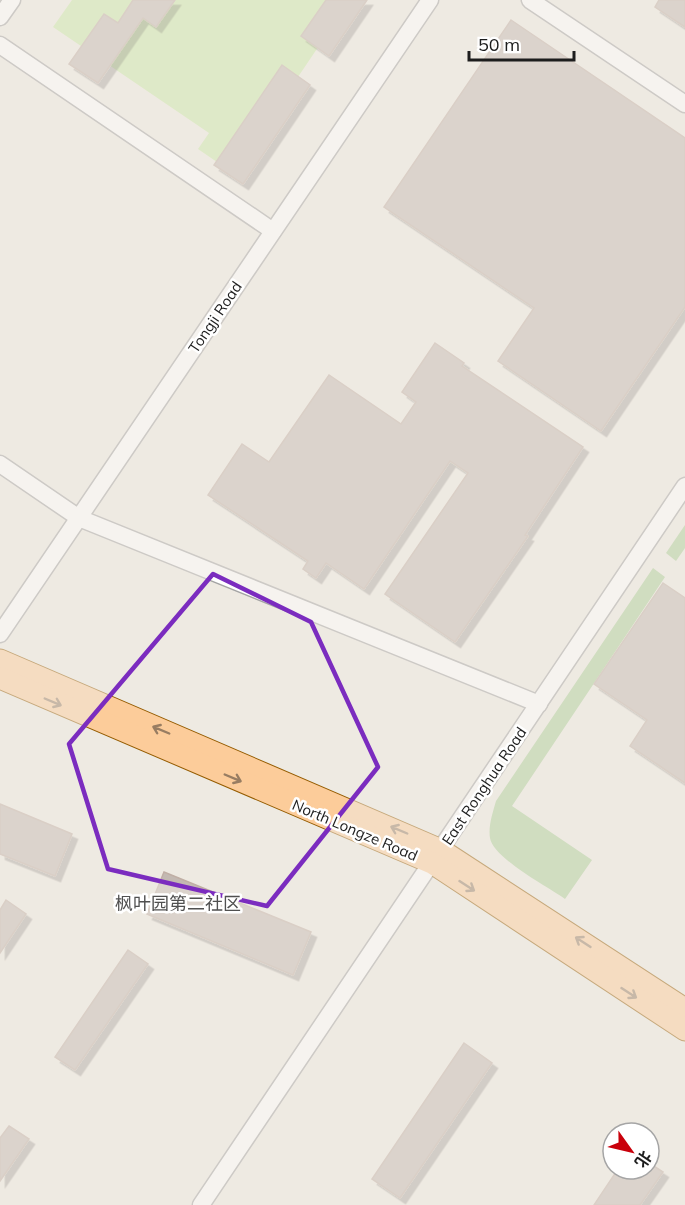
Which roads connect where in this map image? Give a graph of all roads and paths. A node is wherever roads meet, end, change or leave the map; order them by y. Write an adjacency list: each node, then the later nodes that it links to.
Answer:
1 (12, 0): 4 (street)
2 (430, 0): 7 (street, Tongji Road)
3 (530, 0): 6 (street)
4 (0, 17)
5 (0, 45): 7 (street)
6 (685, 104)
7 (273, 231): 10 (street, Tongji Road)
8 (0, 464): 10 (street)
9 (685, 486): 14 (street, East Ronghua Road)
10 (79, 518): 11 (street, Tongji Road); 14 (street)
11 (0, 634)
12 (0, 660): 15 (main road, North Longze Road, one-way to 12)
13 (0, 678): 15 (main road, North Longze Road, one-way to 15)
14 (539, 704): 15 (street, East Ronghua Road)
15 (436, 857): 16 (main road, North Longze Road, one-way to 15); 17 (main road, North Longze Road, one-way to 17); 18 (street, East Ronghua Road)
16 (685, 1009)
17 (685, 1030)
18 (201, 1205)

